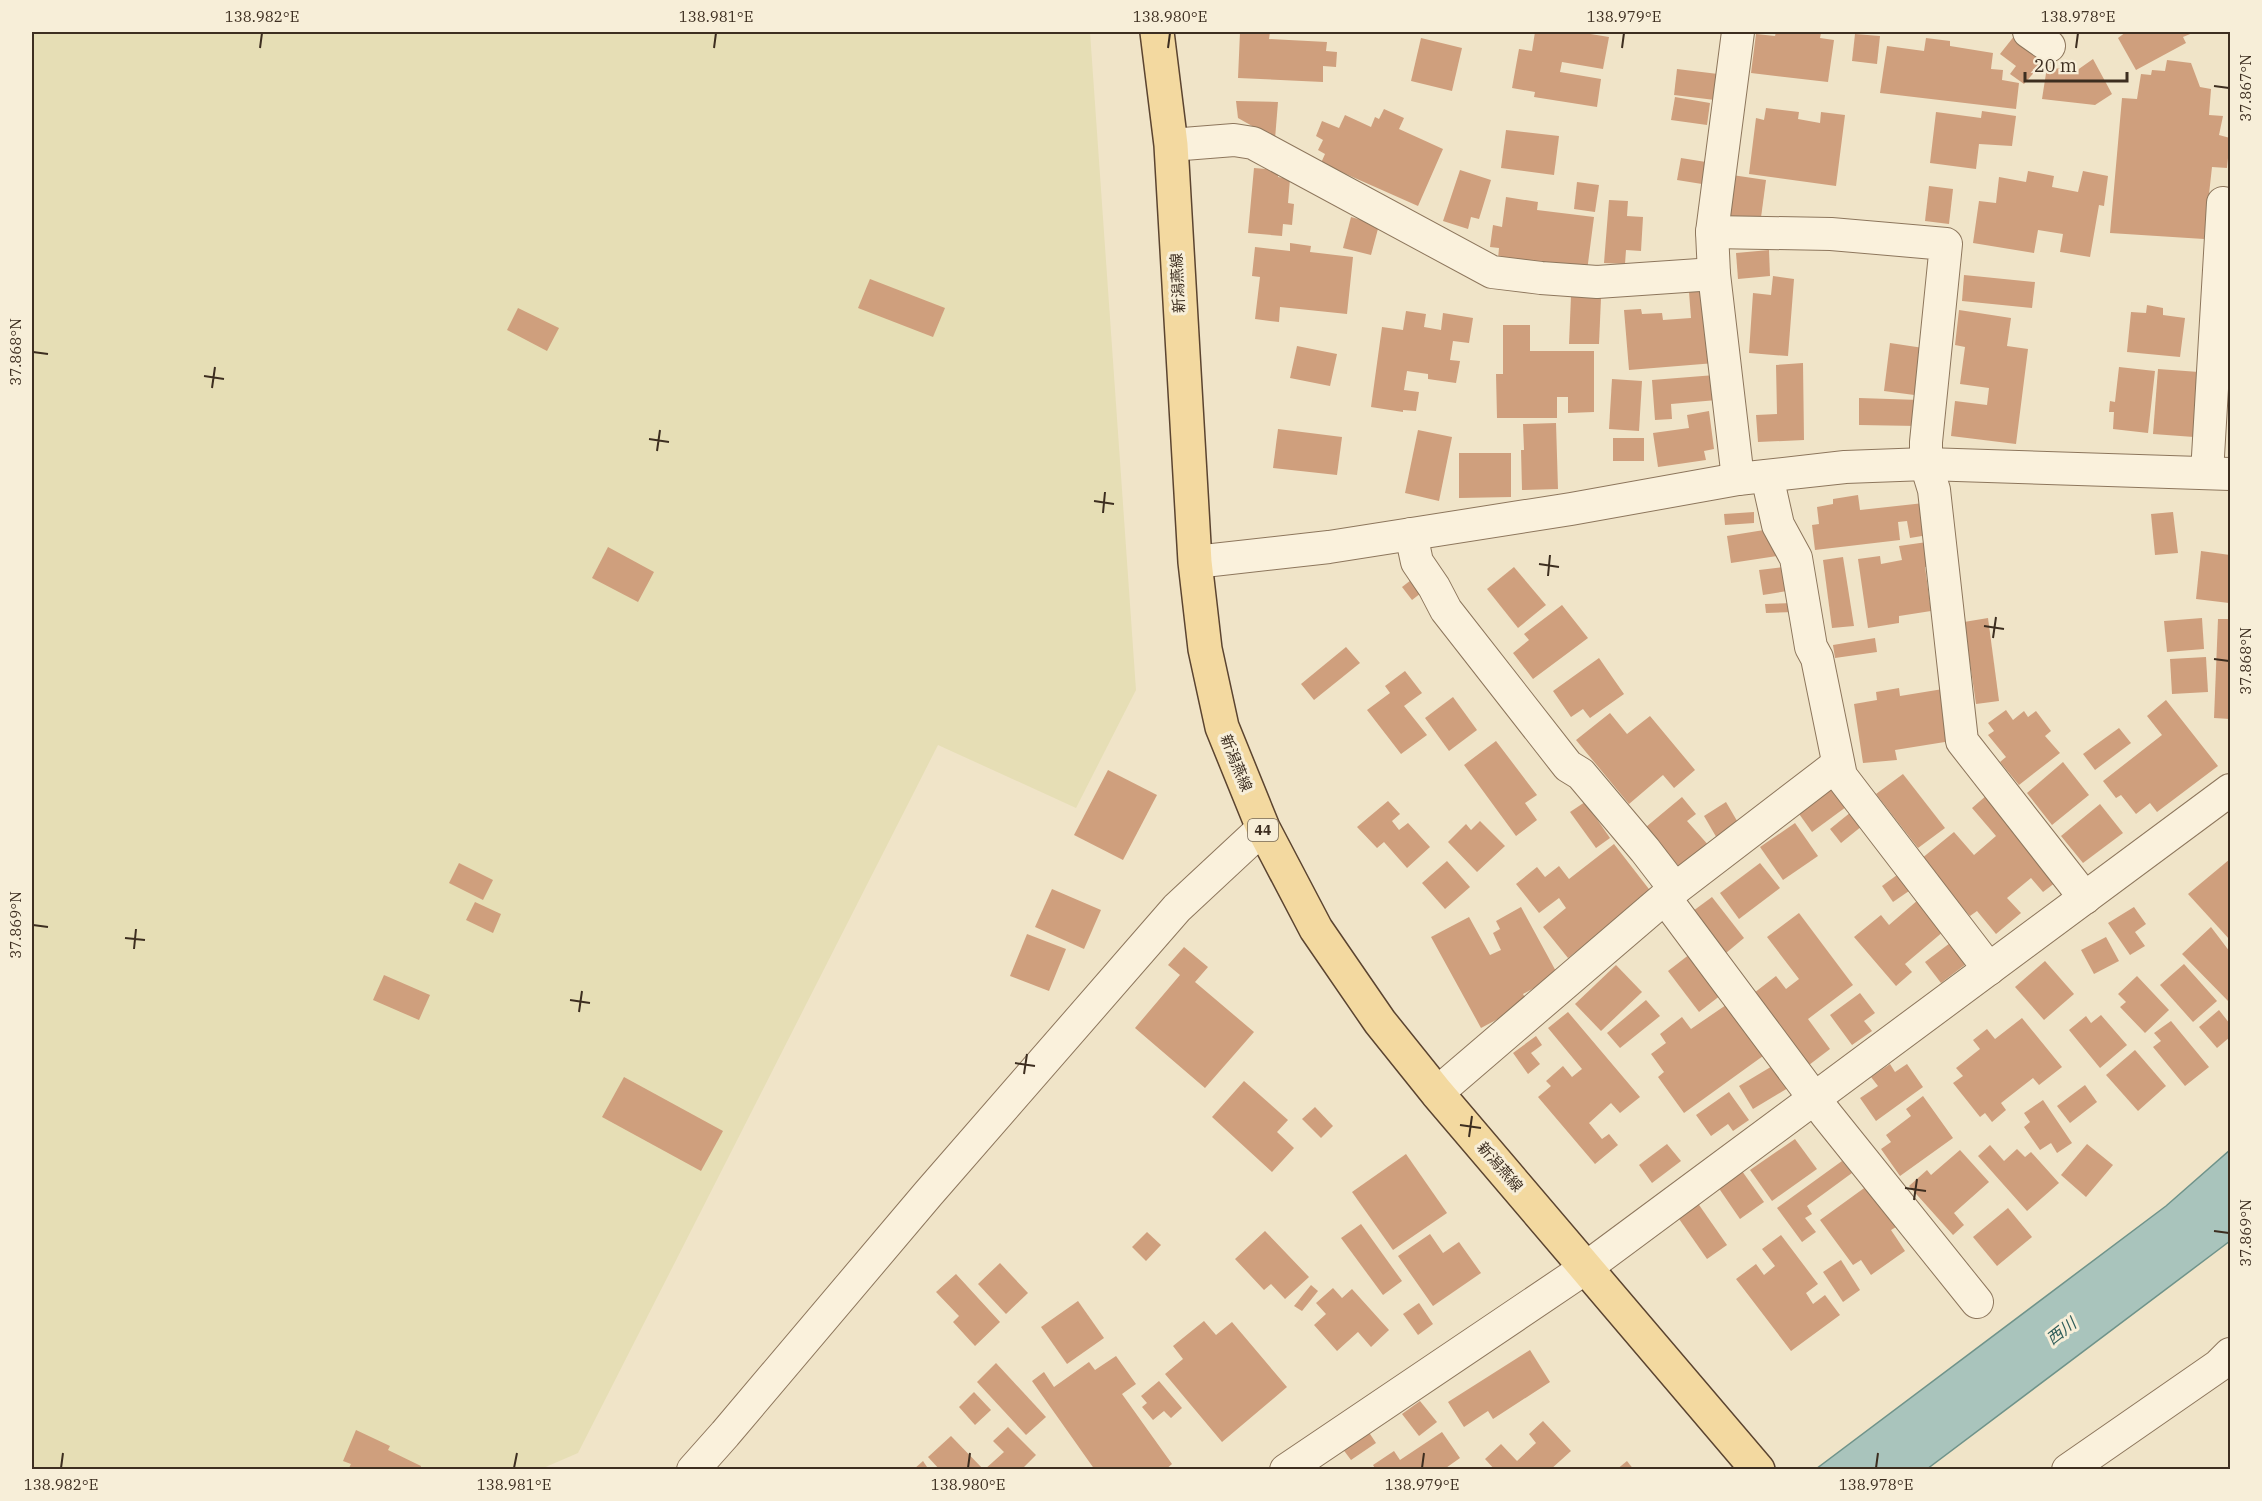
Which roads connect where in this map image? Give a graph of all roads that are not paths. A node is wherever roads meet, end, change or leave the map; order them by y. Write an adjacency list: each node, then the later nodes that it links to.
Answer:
1 (1157, 32): 3 (main road, 新潟燕線 / 44)
2 (1738, 32): 5 (street)
3 (1171, 145): 6 (street); 11 (main road, 新潟燕線 / 44)
4 (2223, 203): 8 (street)
5 (1712, 232): 6 (street); 7 (street)
6 (1714, 274): 9 (street)
7 (1926, 464): 8 (street); 9 (street); 16 (street)
8 (2219, 473)
9 (1753, 477): 10 (street); 12 (street)
10 (1411, 534): 11 (street); 15 (street)
11 (1195, 562): 14 (main road, 新潟燕線 / 44)
12 (1838, 764): 15 (street); 17 (street)
13 (2230, 790): 16 (street)
14 (1263, 828): 18 (main road, 新潟燕線 / 44); 24 (street)
15 (1670, 893): 18 (street); 19 (street)
16 (2085, 898): 17 (street)
17 (1989, 969): 19 (street)
18 (1437, 1093): 20 (main road, 新潟燕線 / 44)
19 (1815, 1097): 20 (street); 21 (street)
20 (1587, 1267): 23 (main road, 新潟燕線 / 44); 25 (street)
21 (1977, 1302)
22 (2230, 1354): 26 (street)
23 (1757, 1469)
24 (693, 1470)
25 (1286, 1470)
26 (2068, 1470)

